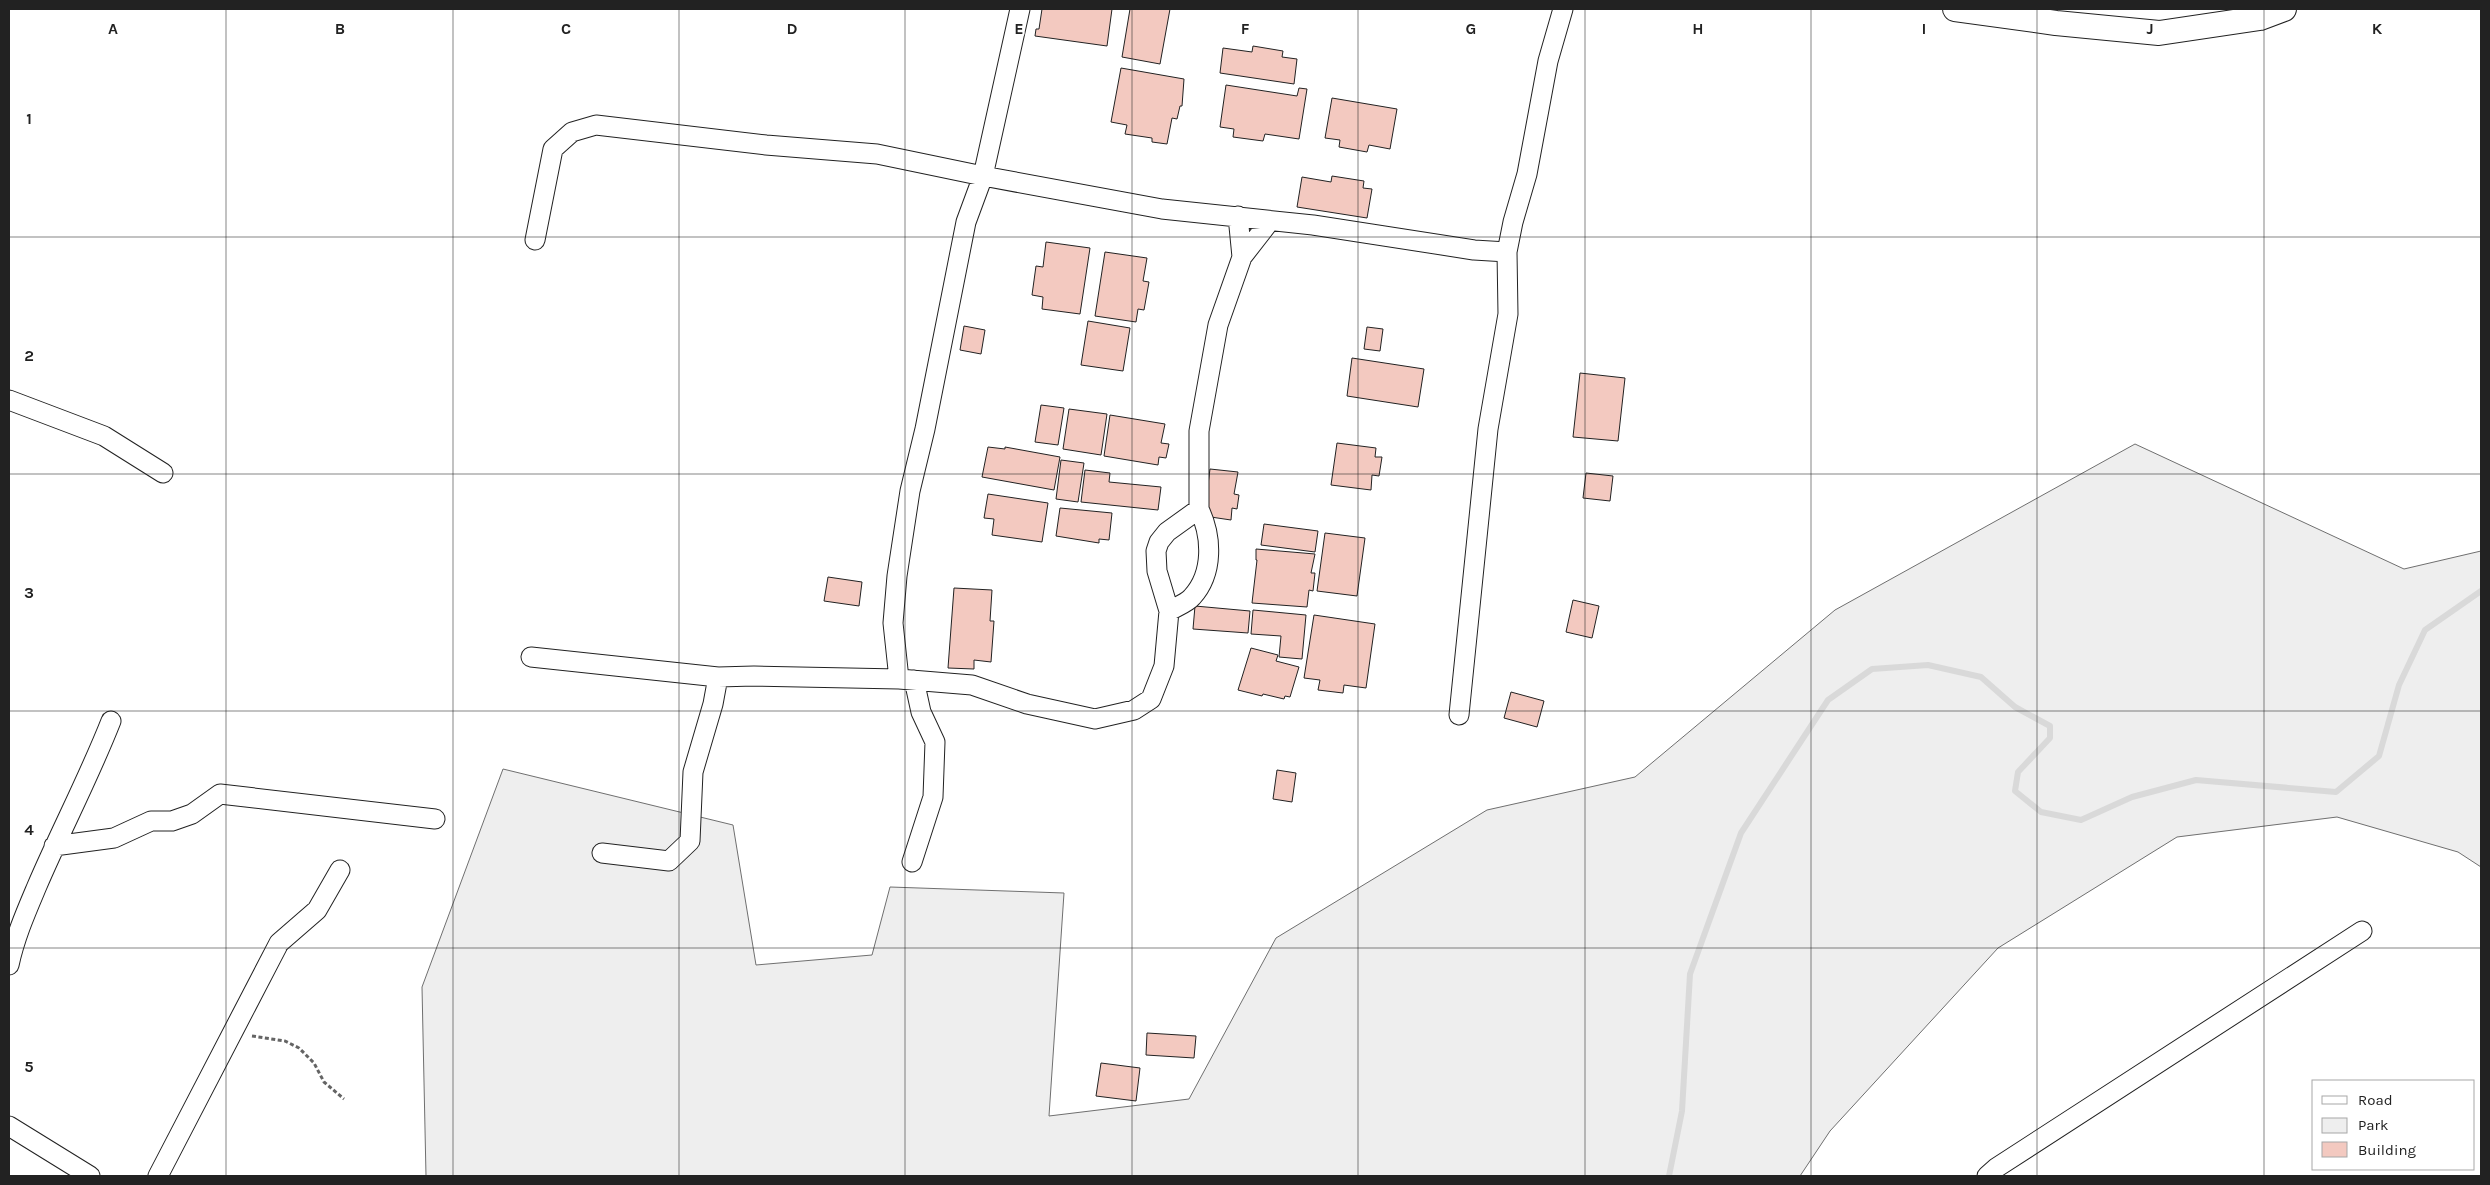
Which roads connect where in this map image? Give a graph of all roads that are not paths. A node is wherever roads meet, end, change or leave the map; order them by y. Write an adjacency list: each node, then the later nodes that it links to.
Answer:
1 (1020, 9): 5 (street)
2 (1563, 9): 9 (street)
3 (1955, 9): 4 (street)
4 (2284, 9)
5 (983, 176): 6 (street); 8 (street); 17 (street)
6 (1238, 216): 7 (street); 10 (street)
7 (1270, 221): 9 (street); 10 (street)
8 (535, 240)
9 (1507, 252): 18 (street)
10 (1242, 257): 13 (street)
11 (9, 400): 12 (street)
12 (163, 473)
13 (1199, 509): 14 (street); 14 (street)
14 (1169, 611): 17 (street)
15 (531, 657): 16 (street)
16 (718, 677): 17 (street); 22 (street)
17 (906, 680): 23 (street)
18 (1458, 715)
19 (111, 722): 21 (street)
20 (435, 819): 21 (street)
21 (54, 846): 26 (street)
22 (602, 853)
23 (912, 862)
24 (340, 870): 29 (street)
25 (2362, 931): 30 (street)
26 (9, 965)
27 (9, 1126): 28 (street)
28 (90, 1176)
29 (158, 1176)
30 (1987, 1176)

